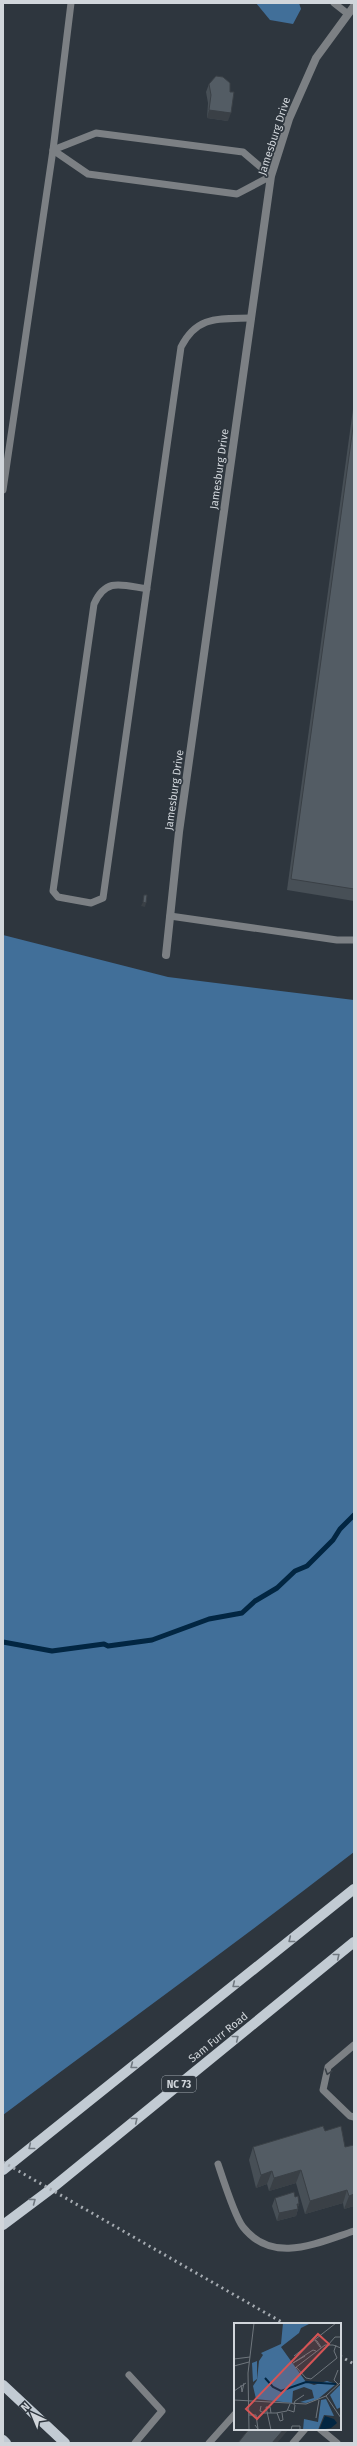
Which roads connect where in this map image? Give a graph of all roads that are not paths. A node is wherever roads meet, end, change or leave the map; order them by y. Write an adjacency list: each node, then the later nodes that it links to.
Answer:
1 (71, 3): 5 (lane)
2 (334, 3): 4 (lane)
3 (354, 6): 4 (street, Jamesburg Drive)
4 (348, 14): 6 (street, Jamesburg Drive)
5 (53, 150): 6 (lane); 6 (lane); 8 (lane)
6 (271, 176): 7 (street, Jamesburg Drive)
7 (251, 318): 9 (lane); 10 (street, Jamesburg Drive)
8 (3, 490)
9 (146, 589): 9 (lane)
10 (170, 916): 11 (lane); 12 (street, Jamesburg Drive)
11 (354, 940)
12 (166, 955)
13 (354, 1890): 18 (main road, one-way to 18)
14 (354, 1942): 19 (main road, Sam Furr Road / NC 73, one-way to 14)
15 (354, 2045): 16 (lane, one-way to 16)
16 (354, 2117)
17 (218, 2164): 20 (lane)
18 (3, 2170)
19 (3, 2225)
20 (354, 2231)
21 (129, 2375): 29 (lane)
22 (3, 2385): 28 (main road)
23 (234, 2415): 30 (lane)
24 (304, 2430): 31 (lane)
25 (321, 2430): 32 (lane)
26 (3, 2440): 27 (main road)
27 (6, 2443)
28 (65, 2443)
29 (135, 2443)
30 (209, 2443)
31 (294, 2443)
32 (337, 2443)

